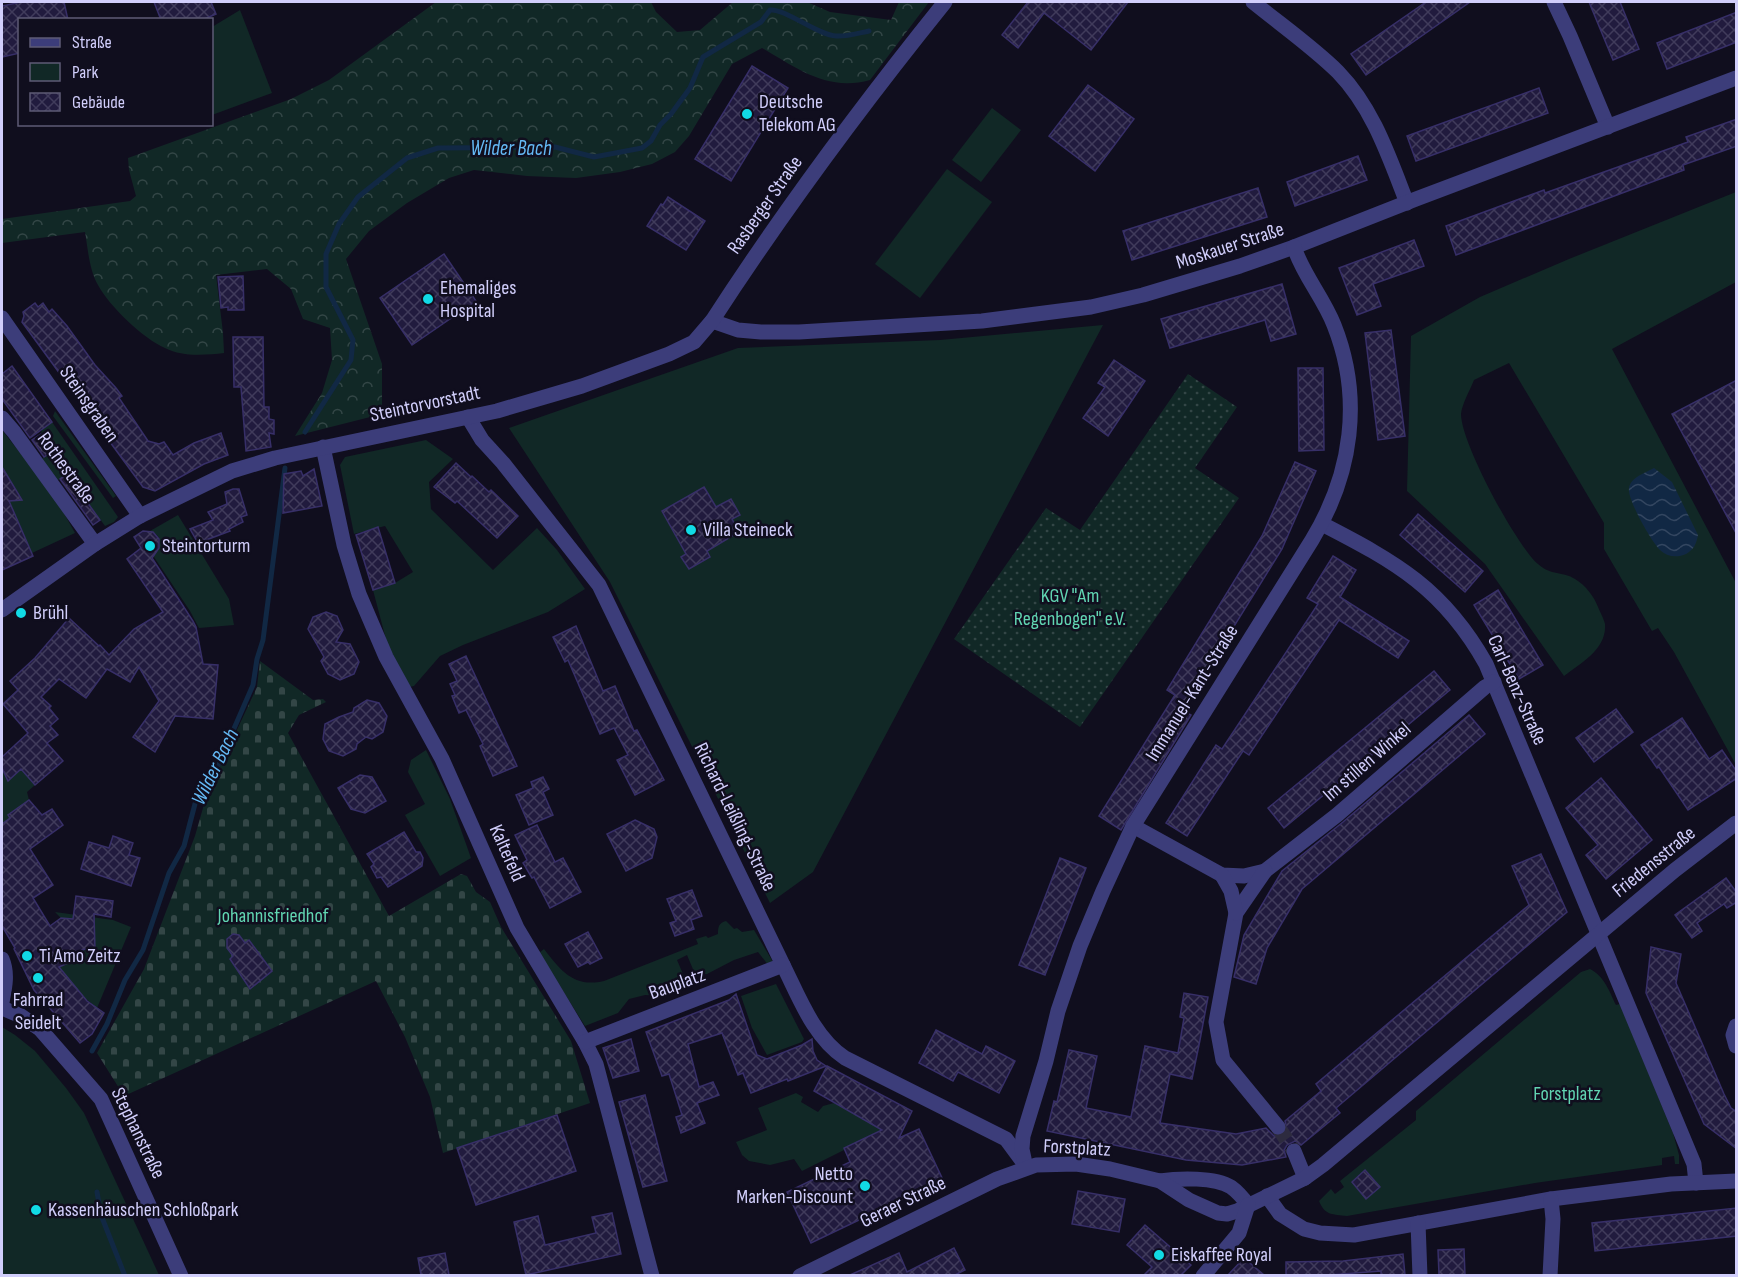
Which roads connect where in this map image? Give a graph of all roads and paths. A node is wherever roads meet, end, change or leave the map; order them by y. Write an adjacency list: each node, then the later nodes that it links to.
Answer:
1 (945, 2): 9 (street, Rasberger Straße)
2 (1252, 2): 6 (street)
3 (1554, 2): 5 (street)
4 (1737, 78): 5 (street, Moskauer Straße)
5 (1608, 126): 6 (street, Moskauer Straße)
6 (1407, 202): 7 (street, Moskauer Straße)
7 (1294, 247): 9 (street, Moskauer Straße); 14 (street, Immanuel-Kant-Straße)
8 (2, 318): 13 (street, Steinsgraben)
9 (712, 321): 10 (street, Steintorvorstadt)
10 (468, 417): 12 (street, Steintorvorstadt); 25 (street, Richard-Leißling-Straße)
11 (2, 418): 15 (street, Rothestraße)
12 (319, 448): 13 (street, Steintorvorstadt); 29 (street, Kaltefeld)
13 (140, 516): 15 (street)
14 (1322, 524): 17 (street, Carl-Benz-Straße); 19 (street, Immanuel-Kant-Straße)
15 (95, 544): 16 (street)
16 (2, 610)
17 (1494, 682): 20 (street, Im stillen Winkel); 23 (street, Carl-Benz-Straße)
18 (1737, 824): 23 (street, Friedensstraße)
19 (1133, 826): 21 (street); 33 (street, Immanuel-Kant-Straße)
20 (1264, 871): 21 (street, Im stillen Winkel); 22 (street, Im stillen Winkel)
21 (1222, 875): 22 (street, Im stillen Winkel)
22 (1236, 913): 31 (street, Im stillen Winkel)
23 (1599, 934): 34 (street, Forstplatz); 37 (street)
24 (2, 959): 26 (street)
25 (783, 965): 29 (street, Bauplatz); 33 (street, Richard-Leißling-Straße)
26 (2, 1002)
27 (2, 1008): 42 (street, Stephanstraße)
28 (1737, 1026): 30 (street)
29 (585, 1042): 43 (street, Kaltefeld)
30 (1737, 1046)
31 (1278, 1127)
32 (1294, 1151): 34 (street)
33 (1026, 1168): 35 (street, Forstplatz); 44 (street, Geraer Straße)
34 (1305, 1178): 38 (street, Forstplatz)
35 (1160, 1181): 40 (street, Forstplatz); 40 (street, Forstplatz)
36 (1737, 1181): 37 (street)
37 (1696, 1183): 39 (street)
38 (1267, 1196): 40 (street, Forstplatz); 41 (street)
39 (1551, 1199): 41 (street); 47 (street)
40 (1248, 1205): 45 (street)
41 (1418, 1223): 46 (street)
42 (181, 1275)
43 (652, 1275)
44 (800, 1275)
45 (1203, 1275)
46 (1420, 1275)
47 (1550, 1275)

